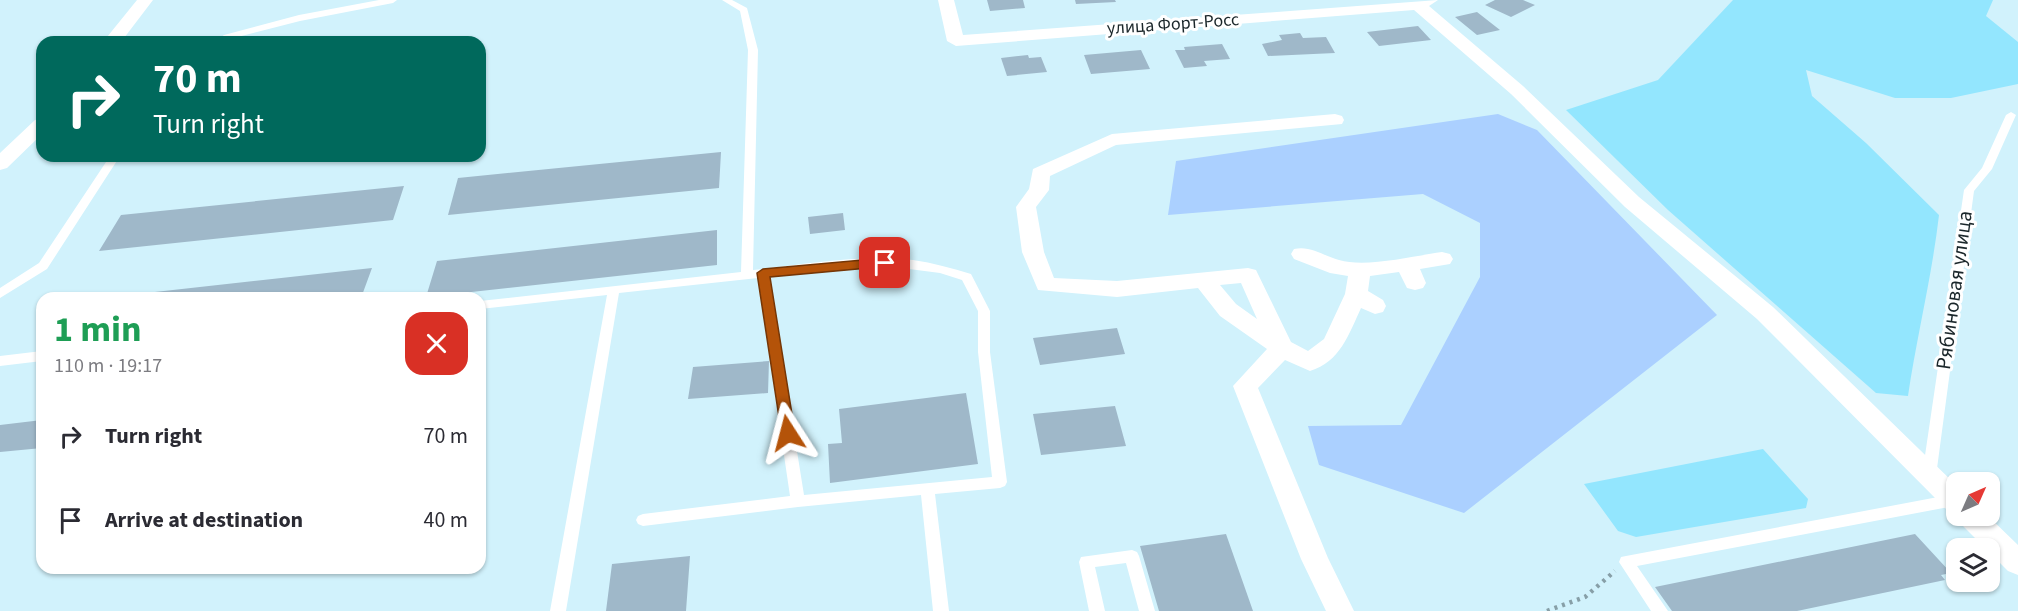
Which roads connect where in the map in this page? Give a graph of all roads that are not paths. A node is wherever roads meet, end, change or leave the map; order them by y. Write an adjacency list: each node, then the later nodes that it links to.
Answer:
1 (145, 0): 6 (street)
2 (393, 0): 7 (lane)
3 (726, 0): 16 (lane)
4 (946, 0): 5 (street, улица Форт-Росс)
5 (1424, 3): 25 (street)
6 (117, 36)
7 (231, 36)
8 (2011, 115): 25 (lane, Рябиновая улица)
9 (1335, 120): 17 (street)
10 (36, 130): 12 (street)
11 (111, 162): 20 (lane)
12 (0, 164)
13 (1302, 254): 19 (street)
14 (1424, 269): 19 (street)
15 (763, 273): 16 (lane); 26 (lane); 28 (lane)
16 (747, 275): 18 (lane)
17 (1204, 280): 22 (street); 22 (street)
18 (614, 290): 21 (lane); 33 (lane)
19 (1364, 290): 22 (street)
20 (0, 294)
21 (486, 304)
22 (1282, 348): 37 (street)
23 (36, 357): 24 (lane)
24 (0, 361)
25 (1929, 476): 27 (street)
26 (927, 489): 28 (lane); 34 (lane)
27 (1946, 492)
28 (798, 501): 30 (lane)
29 (1946, 508): 38 (lane)
30 (643, 520)
31 (1980, 526): 32 (street)
32 (2018, 563)
33 (558, 611)
34 (941, 611)
35 (1097, 611): 36 (lane)
36 (1147, 611)
37 (1340, 611)
38 (1660, 611)

